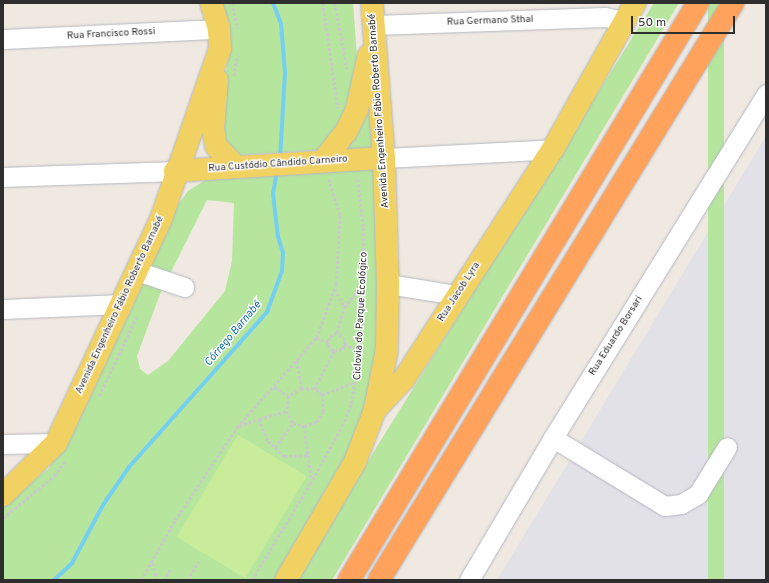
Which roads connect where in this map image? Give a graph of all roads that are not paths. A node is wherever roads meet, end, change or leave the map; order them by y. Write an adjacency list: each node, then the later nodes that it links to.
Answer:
1 (211, 3): 10 (main road)
2 (372, 3): 8 (main road, Avenida Engenheiro Fábio Roberto Barnabé)
3 (635, 3): 7 (main road, Rua Jacob Lyra)
4 (698, 3): 34 (highway)
5 (733, 3): 11 (highway)
6 (739, 3): 11 (highway)
7 (611, 14): 8 (street, Rua Germano Sthal); 13 (main road, Rua Jacob Lyra)
8 (374, 25): 14 (main road, Avenida Engenheiro Fábio Roberto Barnabé); 15 (main road)
9 (3, 39): 10 (street, Rua Francisco Rossi)
10 (220, 39): 16 (main road); 17 (main road, Avenida Engenheiro Fábio Roberto Barnabé)
11 (705, 51): 32 (highway)
12 (766, 94): 27 (street, Rua Eduardo Borsari)
13 (553, 149): 14 (street, Rua Custódio Cândido Carneiro); 23 (main road, Rua Jacob Lyra)
14 (384, 158): 15 (main road, Rua Custódio Cândido Carneiro); 21 (main road, Avenida Engenheiro Fábio Roberto Barnabé)
15 (320, 165): 16 (main road, Rua Custódio Cândido Carneiro)
16 (241, 166): 17 (main road, Rua Custódio Cândido Carneiro); 19 (main road)
17 (175, 170): 18 (street, Rua Custódio Cândido Carneiro); 19 (main road, Avenida Engenheiro Fábio Roberto Barnabé)
18 (3, 177)
19 (161, 219): 20 (main road, Avenida Engenheiro Fábio Roberto Barnabé)
20 (137, 271): 22 (street); 24 (main road, Avenida Engenheiro Fábio Roberto Barnabé)
21 (388, 284): 23 (street); 26 (main road, Avenida Engenheiro Fábio Roberto Barnabé)
22 (184, 287)
23 (457, 295): 26 (main road, Rua Jacob Lyra)
24 (122, 304): 25 (street); 28 (main road, Avenida Engenheiro Fábio Roberto Barnabé)
25 (3, 309)
26 (375, 410): 33 (main road, Rua Jacob Lyra)
27 (553, 438): 30 (street); 37 (street, Rua Eduardo Borsari)
28 (56, 442): 29 (street); 31 (main road, Avenida Engenheiro Fábio Roberto Barnabé)
29 (3, 444)
30 (727, 447)
31 (3, 495)
32 (405, 536): 35 (highway); 36 (highway)
33 (286, 580)
34 (349, 580)
35 (379, 580)
36 (382, 580)
37 (470, 580)

